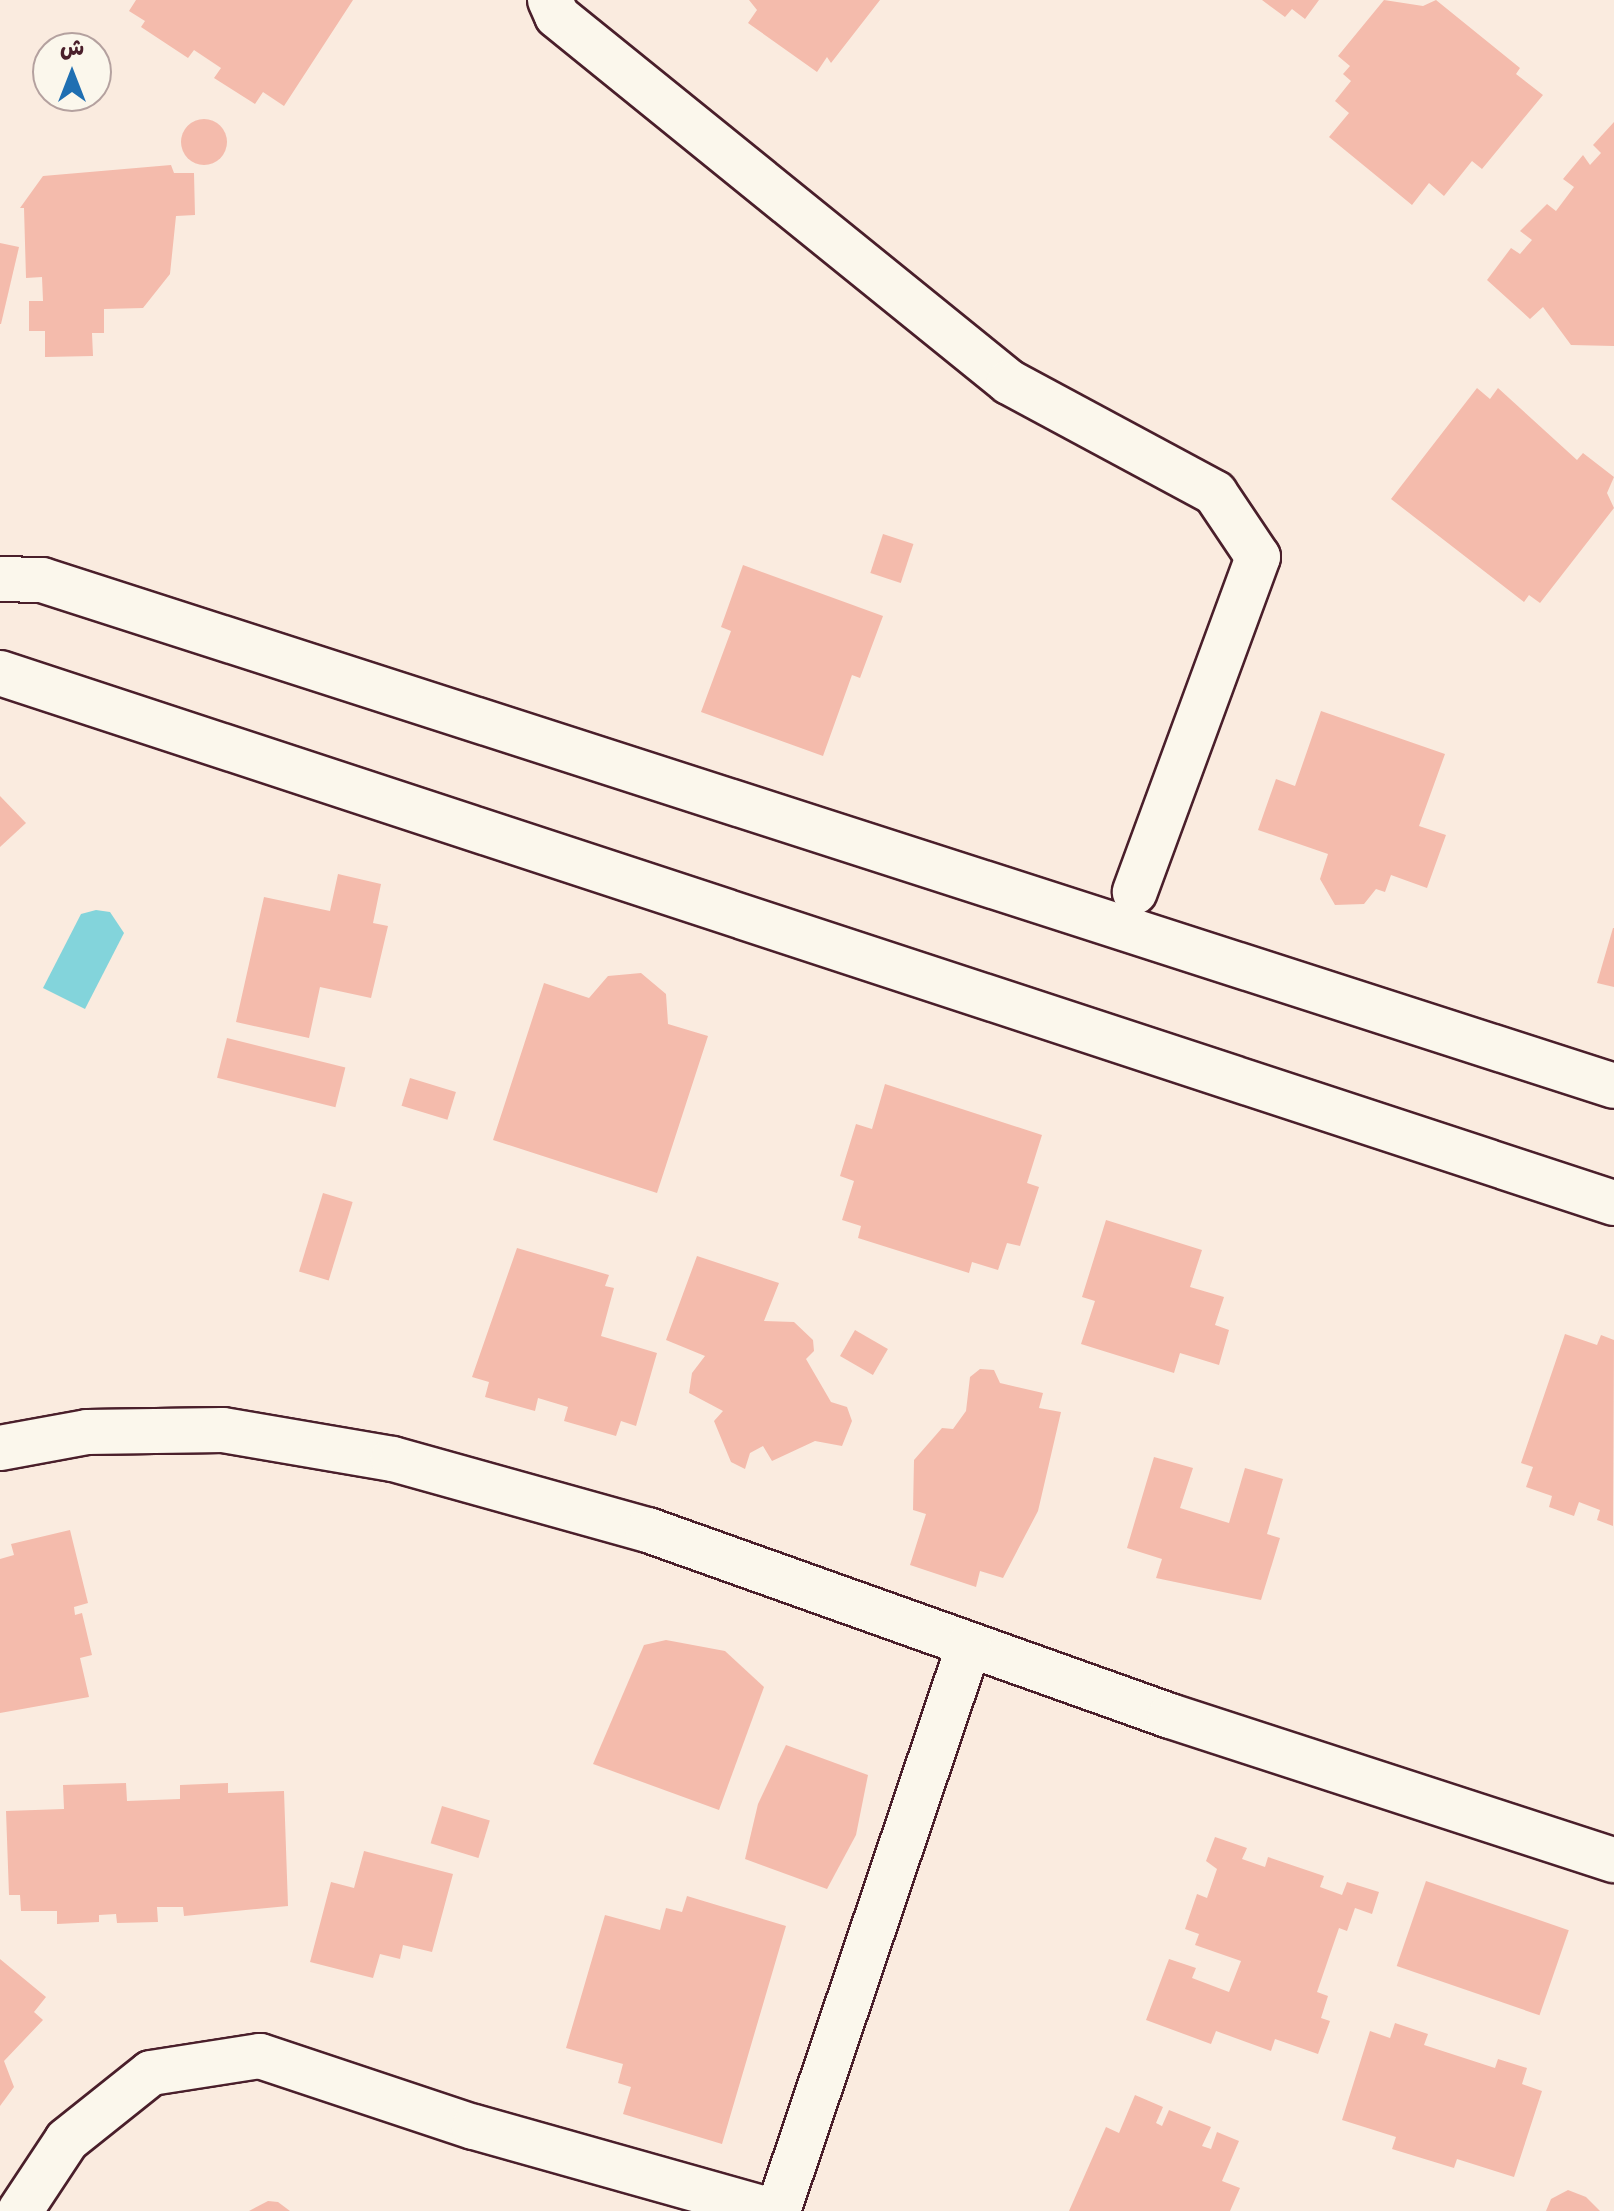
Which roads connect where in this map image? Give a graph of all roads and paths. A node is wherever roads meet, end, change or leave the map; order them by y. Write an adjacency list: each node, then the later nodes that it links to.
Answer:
1 (550, 0): 4 (street)
2 (0, 579): 5 (street)
3 (0, 673): 6 (street)
4 (1135, 892)
5 (1614, 1086)
6 (1614, 1203)
7 (0, 1448): 8 (street)
8 (969, 1645): 9 (street); 11 (street)
9 (1614, 1860)
10 (20, 2211): 11 (street)
11 (776, 2211)

